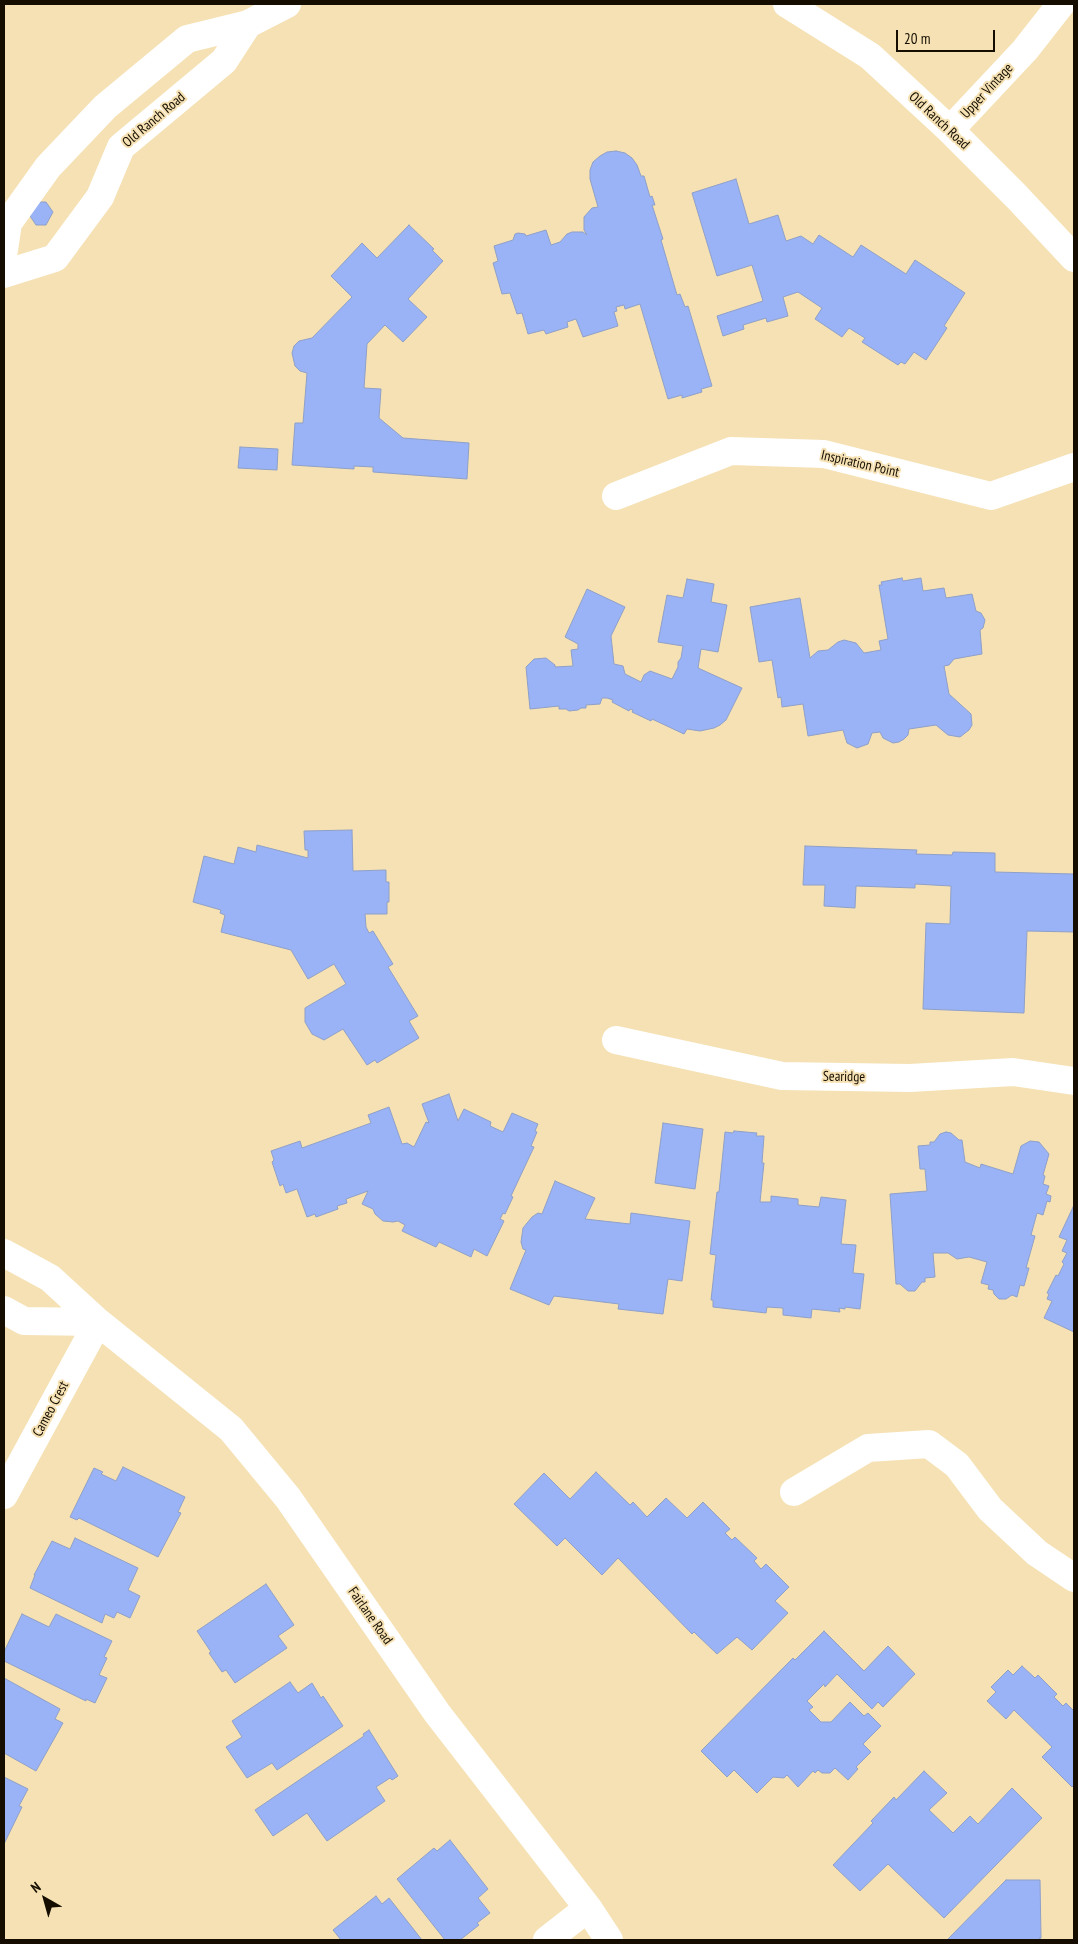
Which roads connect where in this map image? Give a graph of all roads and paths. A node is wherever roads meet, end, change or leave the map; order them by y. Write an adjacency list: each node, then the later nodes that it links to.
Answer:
1 (287, 4): 4 (street, Old Ranch Road)
2 (788, 4): 5 (street, Old Ranch Road)
3 (1061, 4): 5 (street, Upper Vintage)
4 (248, 24): 6 (street, Old Ranch Road); 8 (street, Old Ranch Road)
5 (950, 130): 7 (street, Old Ranch Road)
6 (4, 250)
7 (1074, 258)
8 (4, 274)
9 (1074, 467): 10 (street, Inspiration Point)
10 (616, 496)
11 (616, 1040): 12 (street, Searidge)
12 (1074, 1081)
13 (4, 1253): 15 (street, Fairlane Road)
14 (4, 1310): 15 (street)
15 (98, 1322): 17 (street, Cameo Crest); 19 (street, Fairlane Road)
16 (794, 1492): 18 (street)
17 (4, 1495)
18 (1074, 1578)
19 (588, 1908): 20 (street); 21 (street, Fairlane Road)
20 (547, 1940)
21 (610, 1940)

